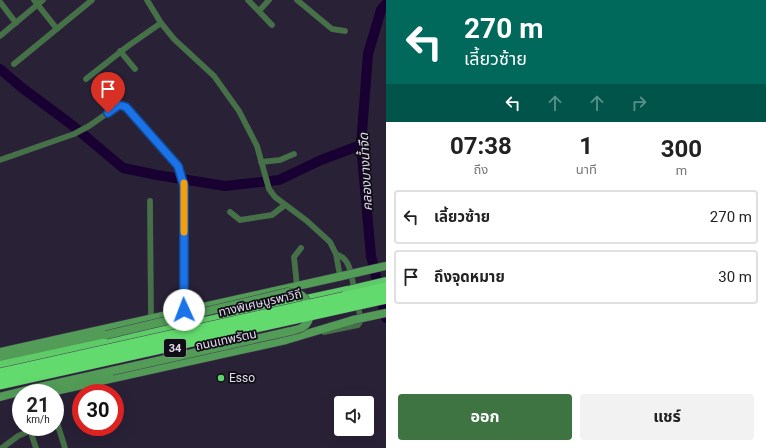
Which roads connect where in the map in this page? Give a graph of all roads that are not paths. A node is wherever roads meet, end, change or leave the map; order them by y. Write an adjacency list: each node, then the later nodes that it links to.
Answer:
1 (43, 0): 8 (street)
2 (92, 0): 13 (street)
3 (147, 0): 11 (street)
4 (248, 0): 9 (street)
5 (269, 0): 9 (street)
6 (297, 0): 14 (street)
7 (0, 2): 10 (street)
8 (36, 2): 10 (street); 13 (street)
9 (258, 11): 12 (street)
10 (16, 23): 15 (street)
11 (161, 23): 16 (street); 22 (street)
12 (272, 25)
13 (57, 29): 17 (street)
14 (345, 31)
15 (0, 36)
16 (120, 51): 18 (street); 19 (street)
17 (14, 64)
18 (135, 69)
19 (86, 79)
20 (294, 154): 22 (street)
21 (0, 160): 35 (street)
22 (262, 162): 24 (street)
23 (150, 201): 37 (street)
24 (285, 205): 25 (street); 27 (street)
25 (230, 212)
26 (301, 248): 31 (street)
27 (336, 254): 29 (street); 38 (street)
28 (386, 266): 29 (main road, bridge)
29 (341, 276): 31 (main road)
30 (386, 282): 41 (highway, ถนนเทพรัตน / 34, bridge)
31 (297, 286): 35 (main road)
32 (386, 288): 42 (highway, ทางพิเศษบูรพาวิถี, bridge)
33 (386, 298): 43 (highway, ทางพิเศษบูรพาวิถี, bridge)
34 (386, 301): 45 (highway, ถนนเทพรัตน / 34, bridge)
35 (184, 310): 37 (main road)
36 (386, 313): 38 (main road, ถนนเทพรัตน / 34, bridge)
37 (151, 318): 39 (main road)
38 (302, 335): 46 (main road, ถนนเทพรัตน / 34)
39 (0, 352)
40 (0, 359): 44 (main road, bridge)
41 (0, 366)
42 (0, 374)
43 (0, 384)
44 (54, 384)
45 (0, 387)
46 (64, 389)
47 (12, 394): 48 (main road, ถนนเทพรัตน / 34)
48 (0, 397)
49 (21, 436): 52 (street)
50 (32, 436): 53 (street)
51 (61, 436): 54 (street)
52 (2, 448)
53 (36, 448)
54 (65, 448)

